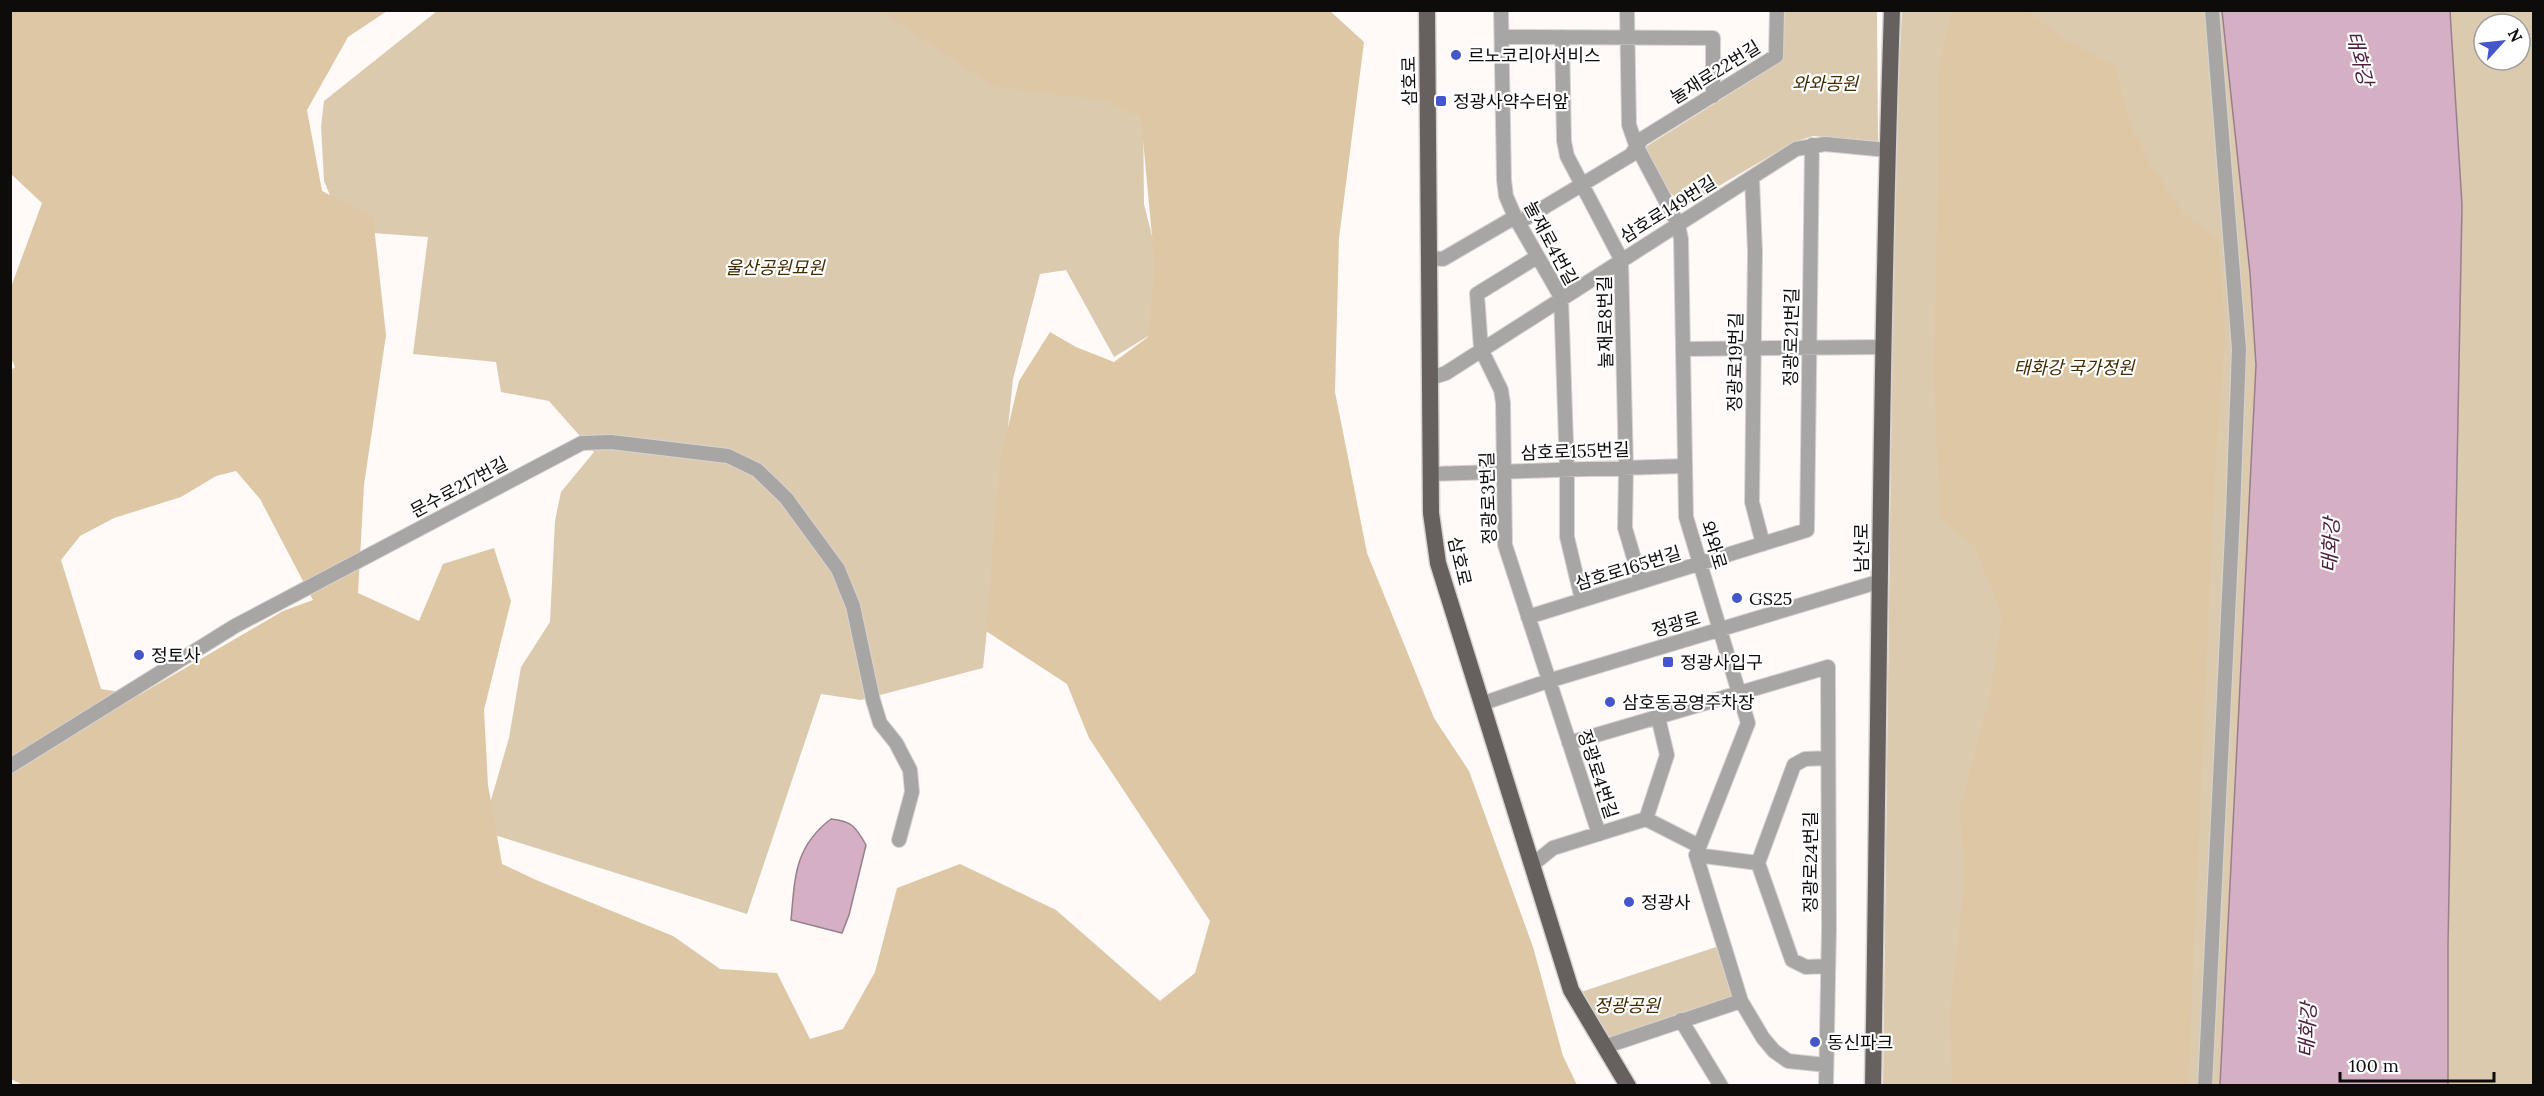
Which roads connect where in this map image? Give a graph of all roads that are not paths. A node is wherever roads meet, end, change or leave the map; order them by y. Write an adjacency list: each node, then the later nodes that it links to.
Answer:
1 (1428, 10): 19 (main road, 삼호로)
2 (1501, 10): 7 (street, 눌재로4번길)
3 (1627, 10): 9 (street, 와와로)
4 (1777, 10): 10 (street, 눌재로22번길)
5 (1892, 10): 13 (main road, 남산로)
6 (2212, 10): 63 (street)
7 (1502, 37): 8 (street); 16 (street, 눌재로4번길)
8 (1562, 37): 9 (street); 15 (street, 눌재로8번길)
9 (1628, 37): 10 (street); 11 (street, 와와로)
10 (1713, 96): 11 (street, 눌재로22번길)
11 (1636, 145): 15 (street, 눌재로22번길); 17 (street, 와와로)
12 (1812, 145): 13 (street, 삼호로149번길); 14 (street, 삼호로149번길); 24 (street, 정광로21번길)
13 (1887, 150): 22 (main road, 남산로)
14 (1752, 178): 17 (street, 삼호로149번길); 23 (street, 정광로19번길)
15 (1581, 184): 16 (street, 눌재로22번길); 20 (street, 눌재로8번길)
16 (1516, 220): 18 (street, 눌재로4번길); 19 (street, 눌재로22번길)
17 (1678, 224): 20 (street, 삼호로149번길); 26 (street, 와와로)
18 (1537, 257): 21 (street, 눌재로4번길); 25 (street)
19 (1430, 258): 27 (main road, 삼호로)
20 (1621, 260): 21 (street, 삼호로149번길); 29 (street, 눌재로8번길)
21 (1561, 297): 25 (street, 삼호로149번길); 30 (street, 눌재로4번길)
22 (1884, 347): 24 (street); 36 (main road, 남산로)
23 (1754, 348): 24 (street); 26 (street); 34 (street, 정광로19번길)
24 (1809, 348): 33 (street, 정광로21번길)
25 (1481, 349): 27 (street, 삼호로149번길); 31 (street, 정광로3번길)
26 (1685, 349): 28 (street, 와와로)
27 (1431, 378): 32 (main road, 삼호로)
28 (1685, 466): 29 (street, 삼호로155번길); 35 (street, 와와로)
29 (1626, 468): 30 (street, 삼호로155번길); 37 (street, 눌재로8번길)
30 (1567, 470): 31 (street, 삼호로155번길); 38 (street, 눌재로4번길)
31 (1505, 471): 32 (street, 삼호로155번길); 39 (street, 정광로3번길)
32 (1431, 474): 43 (main road, 삼호로)
33 (1807, 531): 34 (street, 삼호로165번길)
34 (1763, 544): 35 (street, 삼호로165번길)
35 (1701, 564): 37 (street, 삼호로165번길); 40 (street, 와와로)
36 (1881, 581): 40 (street, 정광로); 62 (main road, 남산로)
37 (1641, 582): 38 (street, 삼호로165번길)
38 (1582, 600): 39 (street, 삼호로165번길)
39 (1528, 617): 41 (street, 정광로3번길)
40 (1722, 630): 41 (street, 정광로); 42 (street, 와와로)
41 (1548, 681): 43 (street, 정광로); 45 (street, 정광로4번길)
42 (1741, 693): 44 (street); 46 (street, 정광로24번길); 51 (street, 와와로)
43 (1481, 704): 53 (main road, 삼호로)
44 (1658, 717): 45 (street); 48 (street, 정광로4번길)
45 (1569, 742): 49 (street, 정광로4번길)
46 (1828, 758): 52 (street, 정광로24번길); 54 (street, 정광로24번길)
47 (10, 766): 50 (street, 문수로217번길)
48 (1646, 819): 49 (street, 정광로4번길); 51 (street)
49 (1599, 834): 53 (street)
50 (900, 840)
51 (1697, 850): 52 (street); 55 (street)
52 (1758, 862): 54 (street, 정광로24번길)
53 (1532, 865): 57 (main road, 삼호로)
54 (1828, 966): 58 (street, 정광로24번길)
55 (1741, 1001): 56 (street); 58 (street)
56 (1681, 1020): 57 (street); 60 (street)
57 (1604, 1047): 59 (main road, 삼호로)
58 (1826, 1065): 61 (street, 정광로24번길)
59 (1629, 1086)
60 (1721, 1086)
61 (1826, 1086)
62 (1873, 1086)
63 (2205, 1086)

